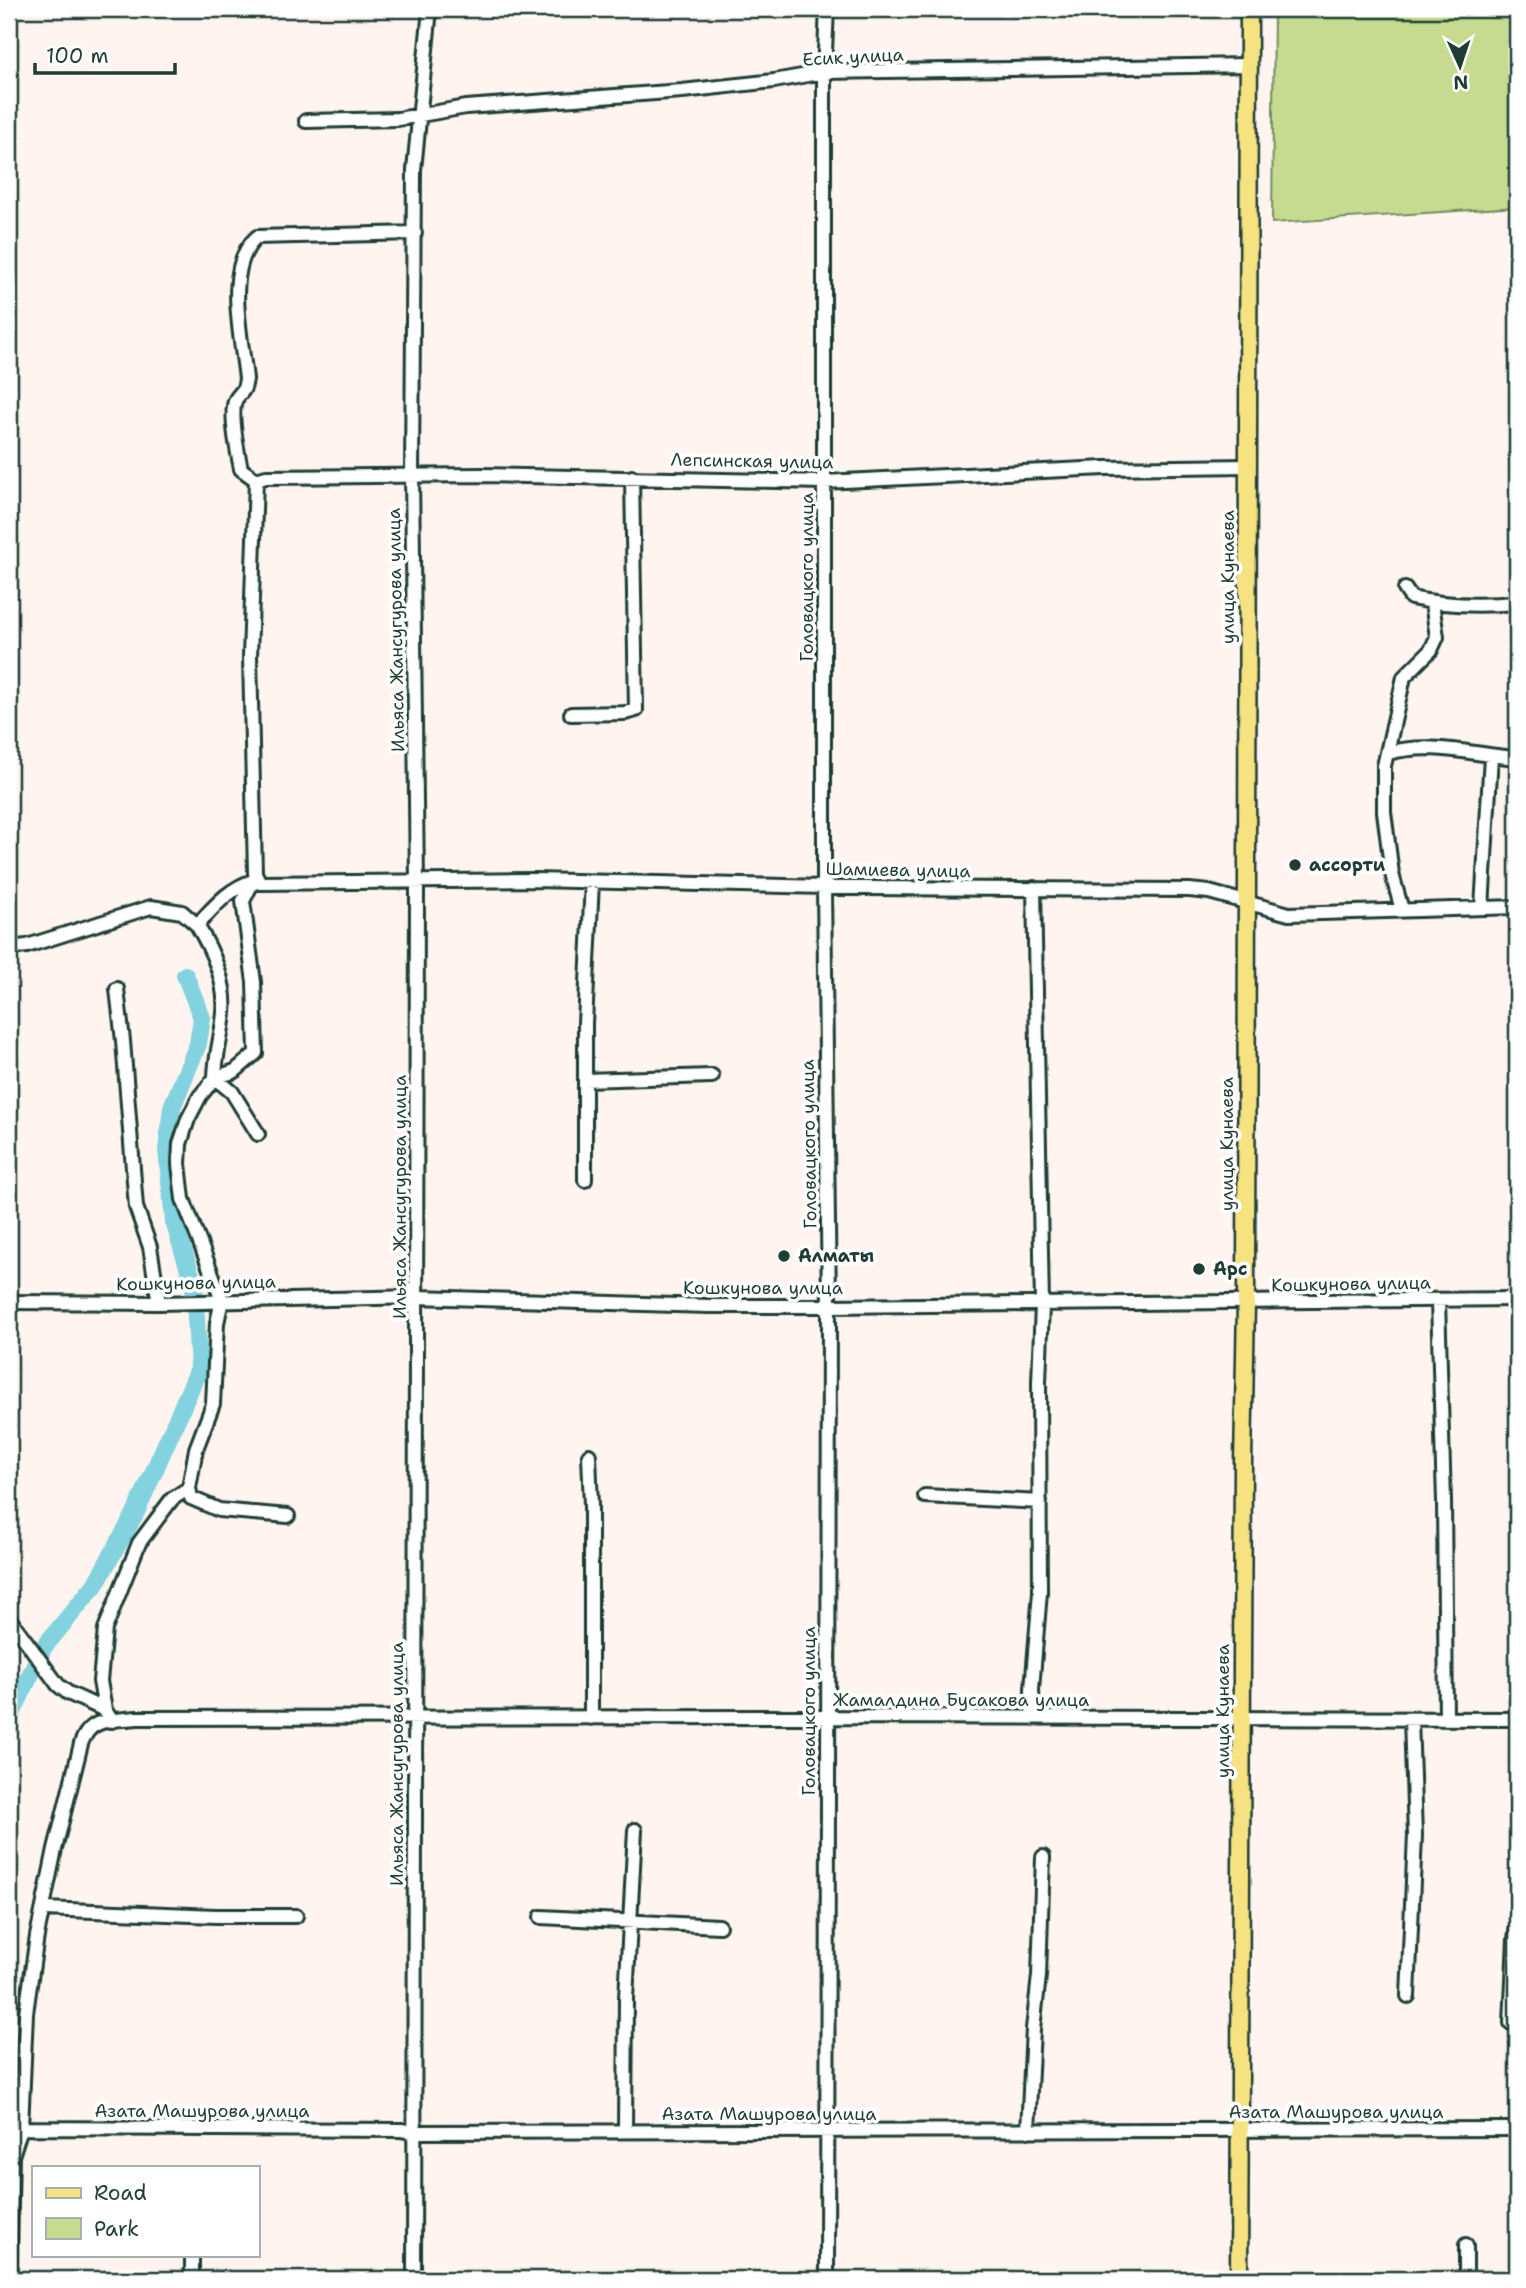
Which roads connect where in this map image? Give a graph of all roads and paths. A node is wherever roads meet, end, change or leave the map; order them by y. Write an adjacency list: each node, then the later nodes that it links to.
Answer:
1 (430, 9): 6 (street, Ильяса Жансугурова улица)
2 (827, 9): 5 (street, Головацкого улица)
3 (1249, 9): 4 (main road, улица Кунаева)
4 (1250, 65): 5 (street, Есик улица); 9 (main road, улица Кунаева)
5 (824, 72): 6 (street, Есик улица); 13 (street, Головацкого улица)
6 (418, 114): 7 (street, Есик улица); 8 (street, Ильяса Жансугурова улица)
7 (306, 121)
8 (415, 233): 10 (street, Ильяса Жансугурова улица); 12 (street)
9 (1248, 466): 13 (street, Лепсинская улица); 26 (main road, улица Кунаева)
10 (412, 476): 11 (street, Лепсинская улица); 12 (street, Лепсинская улица); 22 (street, Ильяса Жансугурова улица)
11 (632, 477): 13 (street, Лепсинская улица); 17 (street)
12 (256, 481): 21 (street)
13 (824, 482): 24 (street, Головацкого улица)
14 (1405, 589): 15 (street)
15 (1432, 603): 16 (street); 18 (street)
16 (1517, 603)
17 (571, 714)
18 (1388, 753): 19 (street); 29 (street)
19 (1491, 756): 20 (street); 28 (street)
20 (1517, 758)
21 (257, 882): 22 (street, Шамиева улица); 30 (street); 34 (street)
22 (417, 882): 23 (street, Шамиева улица); 38 (street, Ильяса Жансугурова улица)
23 (592, 883): 24 (street, Шамиева улица); 35 (street)
24 (824, 887): 25 (street, Шамиева улица); 46 (street, Головацкого улица)
25 (1034, 888): 26 (street, Шамиева улица); 45 (street)
26 (1246, 902): 29 (street, Шамиева улица); 44 (main road, улица Кунаева)
27 (1517, 907): 28 (street, Шамиева улица)
28 (1482, 908): 29 (street, Шамиева улица)
29 (1402, 910)
30 (197, 925): 31 (street); 34 (street)
31 (9, 948)
32 (117, 989): 43 (street)
33 (712, 1076): 35 (street)
34 (215, 1078): 36 (street); 40 (street)
35 (585, 1080): 37 (street)
36 (258, 1134)
37 (585, 1180)
38 (417, 1297): 40 (street, Кошкунова улица); 46 (street, Кошкунова улица); 58 (street, Ильяса Жансугурова улица)
39 (1517, 1298): 41 (street, Кошкунова улица)
40 (216, 1300): 43 (street, Кошкунова улица); 48 (street)
41 (1438, 1301): 44 (street, Кошкунова улица); 60 (street)
42 (9, 1302): 43 (street, Кошкунова улица)
43 (159, 1303)
44 (1246, 1303): 45 (street, Кошкунова улица); 57 (main road, улица Кунаева)
45 (1042, 1305): 46 (street, Кошкунова улица); 50 (street)
46 (828, 1306): 54 (street, Головацкого улица)
47 (589, 1455): 55 (street)
48 (190, 1488): 51 (street); 53 (street)
49 (925, 1496): 50 (street)
50 (1041, 1502): 56 (street)
51 (288, 1516)
52 (9, 1618): 53 (street)
53 (108, 1715): 58 (street, Жамалдина Бусакова улица); 64 (street)
54 (826, 1717): 55 (street, Жамалдина Бусакова улица); 56 (street, Жамалдина Бусакова улица); 77 (street, Головацкого улица)
55 (591, 1718): 58 (street, Жамалдина Бусакова улица)
56 (1034, 1718): 57 (street, Жамалдина Бусакова улица)
57 (1242, 1718): 59 (street, Жамалдина Бусакова улица); 74 (main road, улица Кунаева)
58 (415, 1719): 76 (street, Ильяса Жансугурова улица)
59 (1411, 1719): 60 (street, Жамалдина Бусакова улица); 70 (street)
60 (1446, 1719): 61 (street, Жамалдина Бусакова улица)
61 (1517, 1719)
62 (635, 1830): 67 (street)
63 (1043, 1857): 78 (street)
64 (44, 1909): 65 (street); 72 (street)
65 (296, 1916)
66 (541, 1917): 67 (street)
67 (631, 1922): 68 (street); 75 (street)
68 (719, 1926)
69 (1517, 1927): 71 (street)
70 (1408, 1996)
71 (1511, 2023)
72 (21, 2128): 76 (street, Азата Машурова улица); 81 (street)
73 (1517, 2129): 74 (street, Азата Машурова улица)
74 (1240, 2130): 78 (street, Азата Машурова улица); 85 (main road, улица Кунаева)
75 (625, 2131): 76 (street, Азата Машурова улица); 77 (street, Азата Машурова улица)
76 (414, 2132): 83 (street, Ильяса Жансугурова улица)
77 (827, 2132): 78 (street, Азата Машурова улица); 84 (street, Головацкого улица)
78 (1028, 2132)
79 (1466, 2245): 86 (street)
80 (192, 2256): 82 (street)
81 (9, 2279)
82 (192, 2279)
83 (414, 2279)
84 (827, 2279)
85 (1239, 2279)
86 (1466, 2279)

